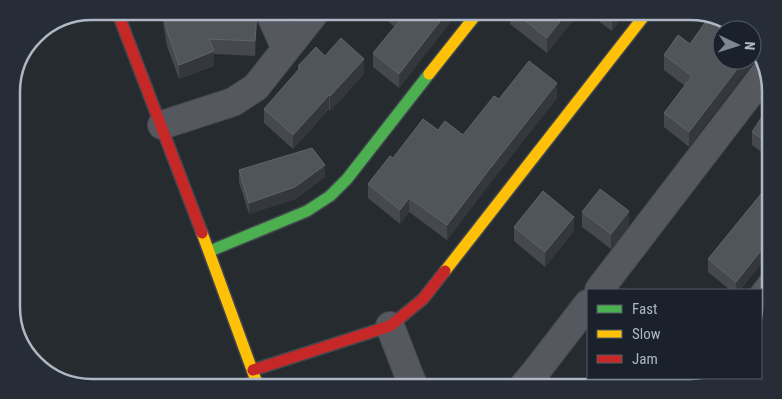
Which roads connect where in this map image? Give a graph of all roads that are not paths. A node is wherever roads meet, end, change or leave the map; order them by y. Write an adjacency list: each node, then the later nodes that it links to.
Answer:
1 (121, 20): 8 (street)
2 (273, 20): 6 (street)
3 (309, 20): 6 (street)
4 (472, 20): 9 (street)
5 (641, 20): 12 (street)
6 (286, 49): 8 (street)
7 (761, 79): 10 (street)
8 (162, 125): 9 (street)
9 (210, 251): 13 (street)
10 (600, 289)
11 (587, 305): 16 (street)
12 (390, 326): 13 (street); 15 (street)
13 (253, 370): 14 (street)
14 (256, 379)
15 (411, 379)
16 (530, 379)

